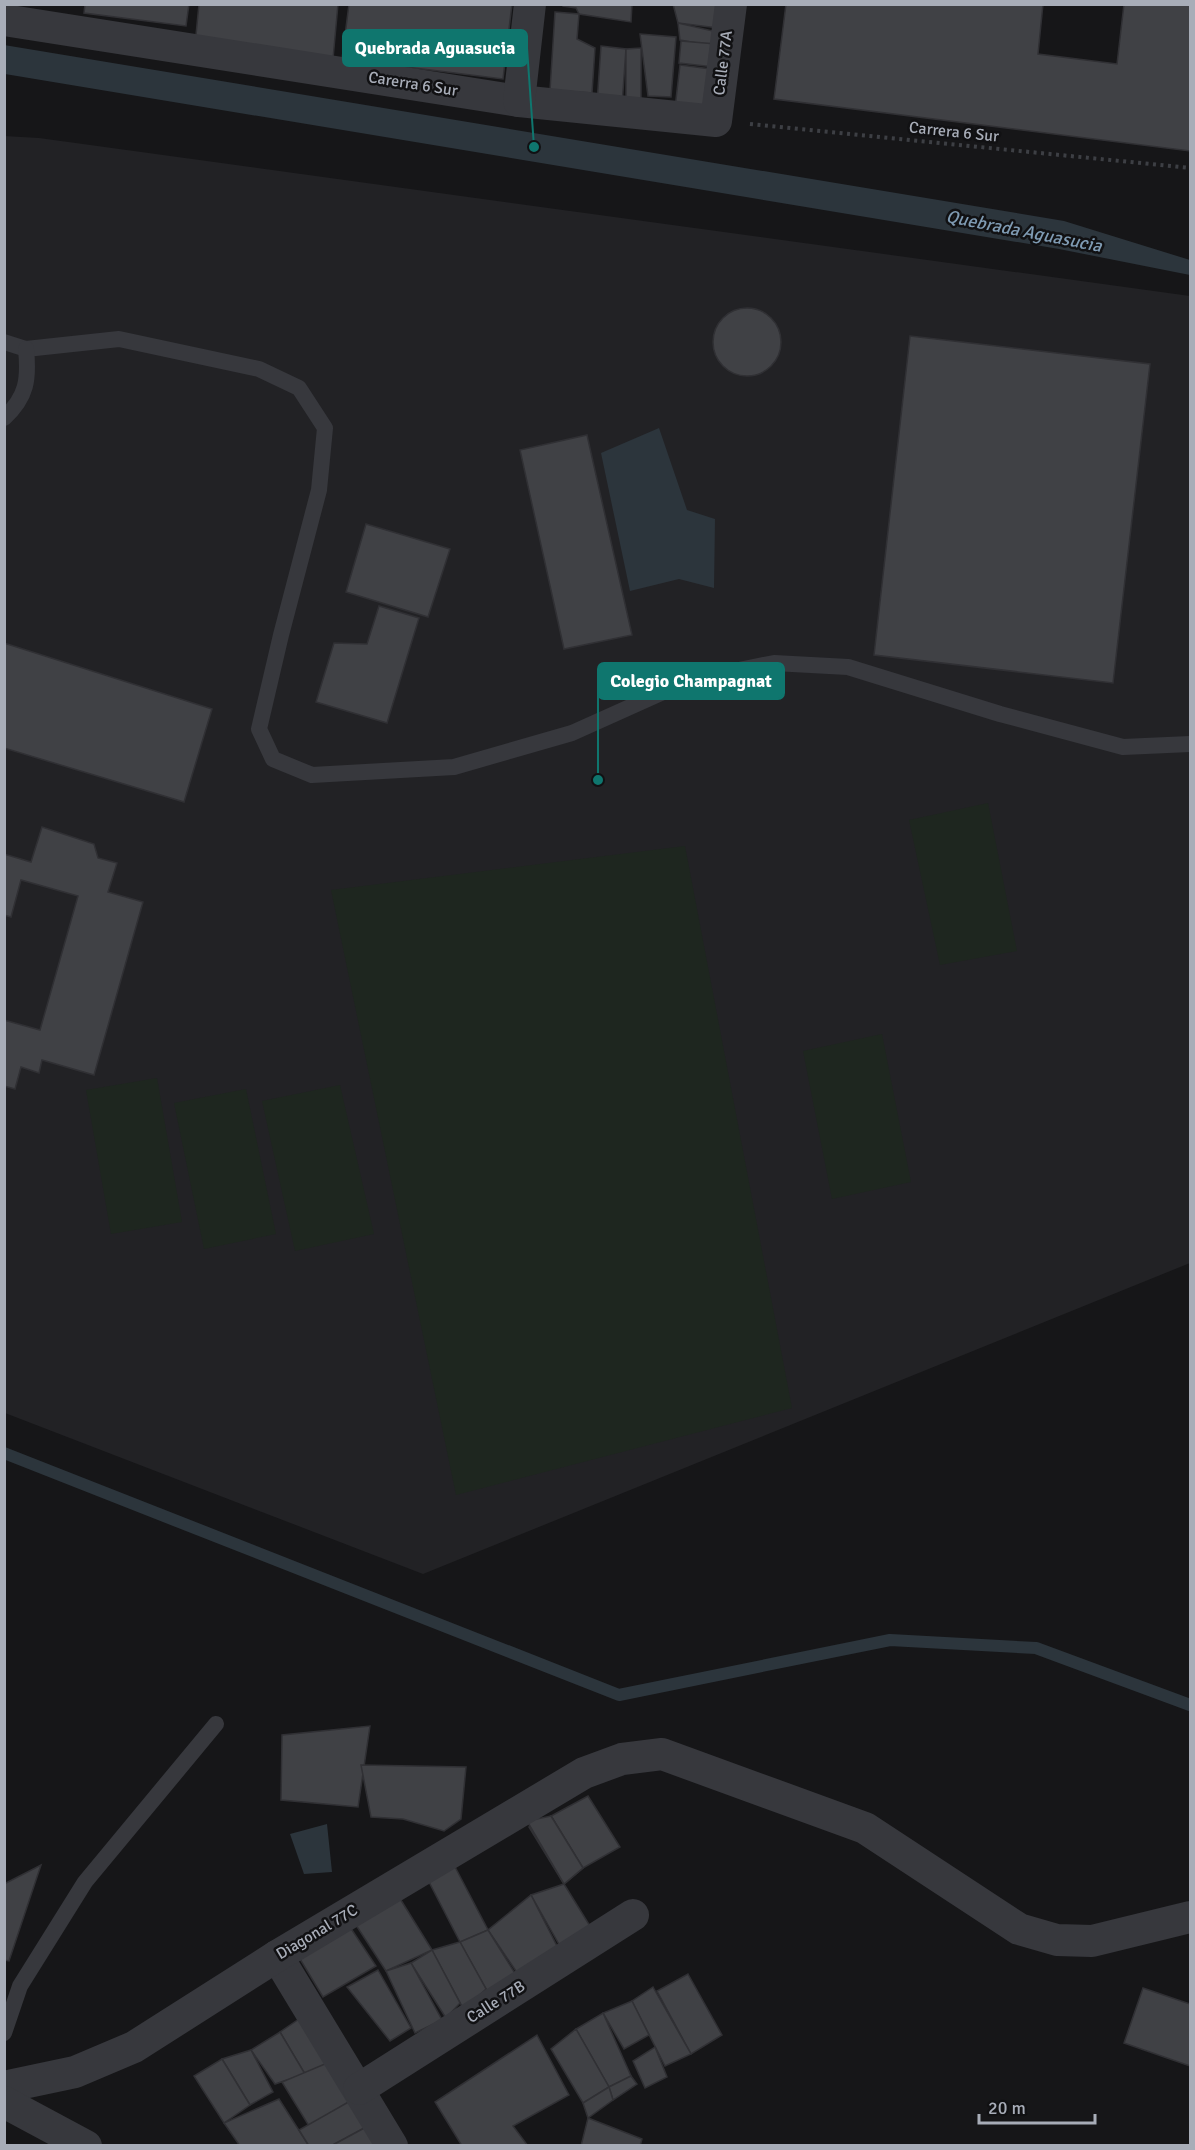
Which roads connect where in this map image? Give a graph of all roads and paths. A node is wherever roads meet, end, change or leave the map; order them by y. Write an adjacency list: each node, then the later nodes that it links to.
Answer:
1 (530, 4): 4 (street)
2 (731, 4): 5 (street, Calle 77A)
3 (4, 20): 4 (street, Carerra 6 Sur)
4 (519, 101): 5 (street, Carerra 6 Sur)
5 (716, 121): 6 (path, Carrera 6 Sur)
6 (1191, 168)
7 (4, 342): 8 (lane)
8 (26, 349): 9 (lane); 10 (lane)
9 (8, 410)
10 (1191, 744)
11 (216, 1724): 15 (lane)
12 (633, 1914): 17 (street, Calle 77B)
13 (1191, 1917): 14 (street, Diagonal 77C)
14 (277, 1956): 16 (street, Diagonal 77C); 17 (street)
15 (4, 2033)
16 (4, 2087)
17 (359, 2089): 20 (street)
18 (4, 2102): 19 (street)
19 (86, 2145)
20 (392, 2145)

